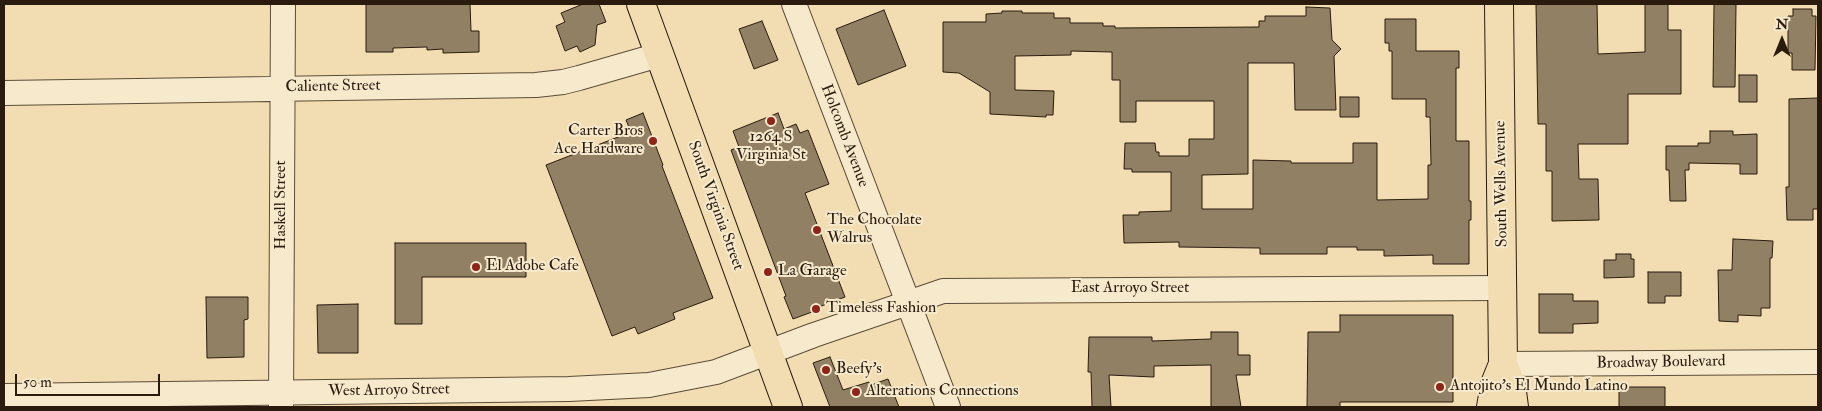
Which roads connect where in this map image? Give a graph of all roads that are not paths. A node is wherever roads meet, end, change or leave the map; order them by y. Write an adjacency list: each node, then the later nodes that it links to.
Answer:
1 (283, 4): 6 (street, Haskell Street)
2 (641, 4): 5 (main road, South Virginia Street)
3 (794, 4): 9 (street, Holcomb Avenue)
4 (1499, 4): 8 (main road, South Wells Avenue)
5 (659, 55): 6 (street, Caliente Street); 10 (main road, South Virginia Street)
6 (282, 87): 7 (street, Caliente Street); 15 (street, Haskell Street)
7 (4, 93)
8 (1503, 288): 9 (street, East Arroyo Street); 12 (main road, South Wells Avenue)
9 (907, 302): 10 (street, East Arroyo Street); 17 (street, Holcomb Avenue)
10 (769, 354): 14 (street, West Arroyo Street); 16 (main road, South Virginia Street)
11 (1818, 362): 12 (street, Broadway Boulevard)
12 (1503, 364): 18 (main road, South Wells Avenue); 19 (main road, South Wells Avenue)
13 (4, 396): 15 (street, West Arroyo Street)
14 (598, 398): 15 (street, West Arroyo Street)
15 (282, 400)
16 (788, 407)
17 (948, 407)
18 (1491, 407)
19 (1514, 407)

